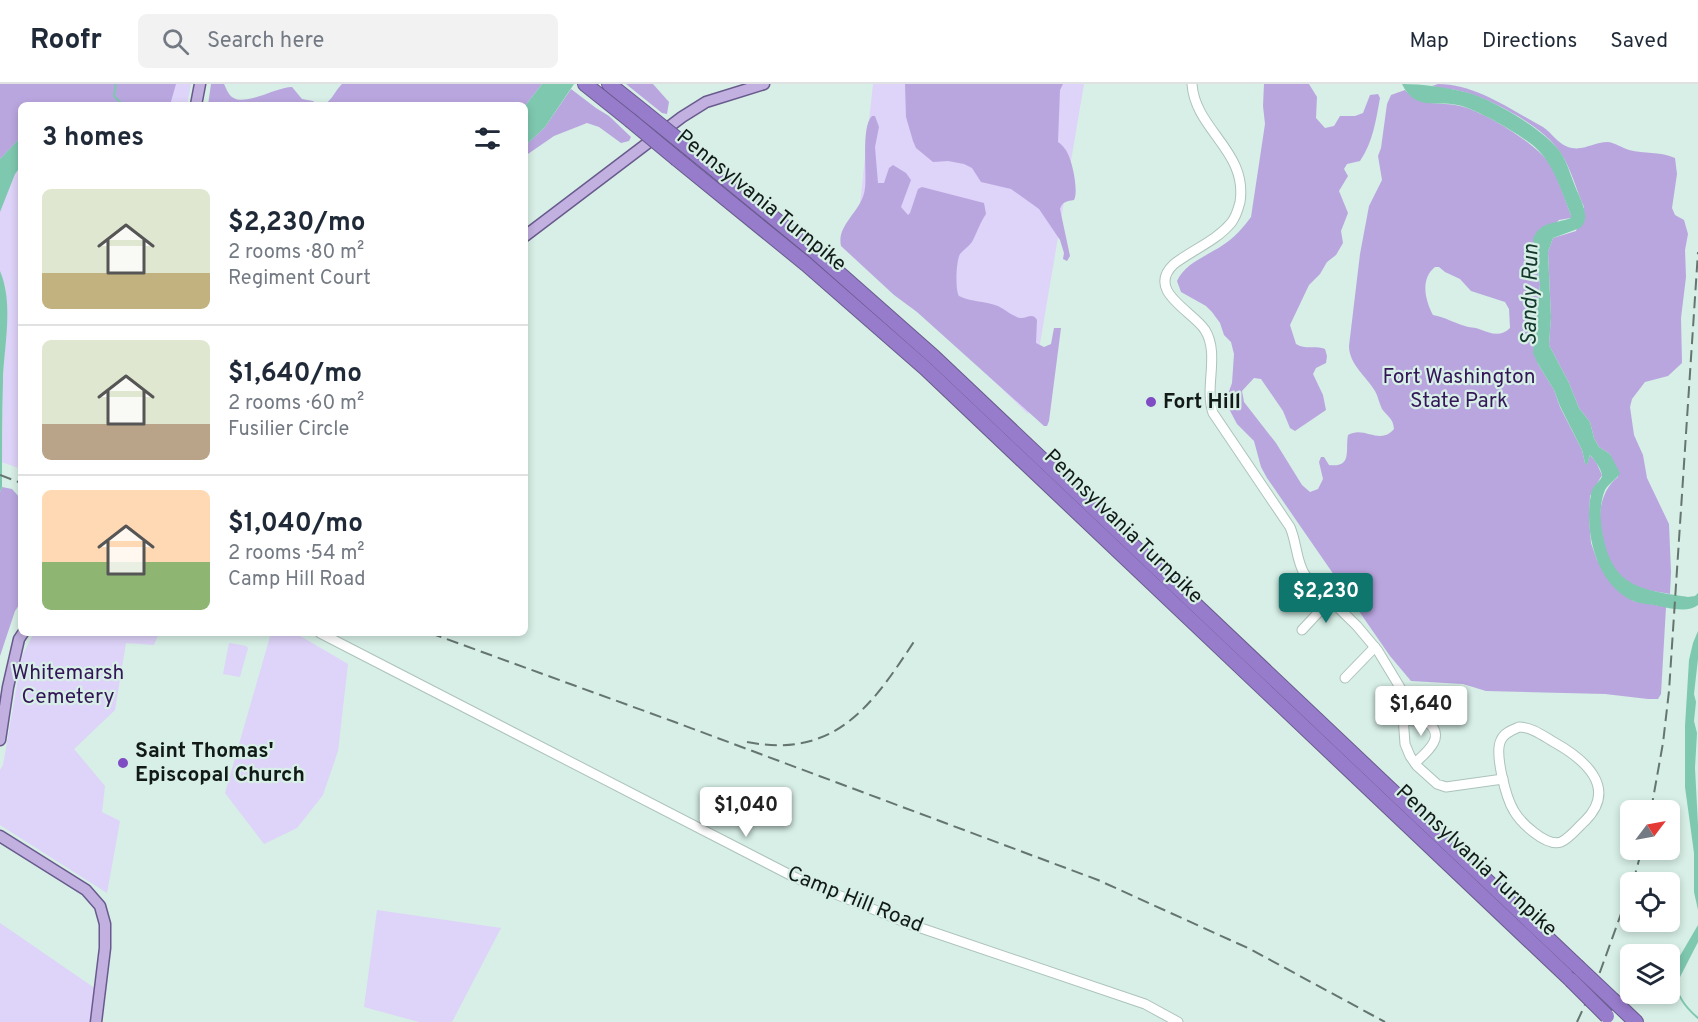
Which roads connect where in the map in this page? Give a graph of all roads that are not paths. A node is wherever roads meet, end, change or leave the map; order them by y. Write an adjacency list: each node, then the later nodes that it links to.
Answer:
1 (200, 84): 6 (main road)
2 (585, 84): 19 (highway, Pennsylvania Turnpike, bridge)
3 (609, 84): 22 (highway, Pennsylvania Turnpike, bridge)
4 (764, 84): 7 (main road)
5 (1192, 84): 8 (street)
6 (197, 102)
7 (528, 234)
8 (1330, 600): 9 (street); 12 (street)
9 (1302, 630)
10 (20, 636): 15 (main road)
11 (326, 636): 21 (street, Camp Hill Road)
12 (1375, 647): 13 (street); 14 (street)
13 (1345, 678)
14 (1404, 720): 16 (street); 16 (street)
15 (0, 740)
16 (1415, 763): 17 (street)
17 (1503, 779): 17 (street)
18 (0, 836): 20 (main road)
19 (1610, 1019)
20 (96, 1022)
21 (1178, 1022)
22 (1636, 1022)

